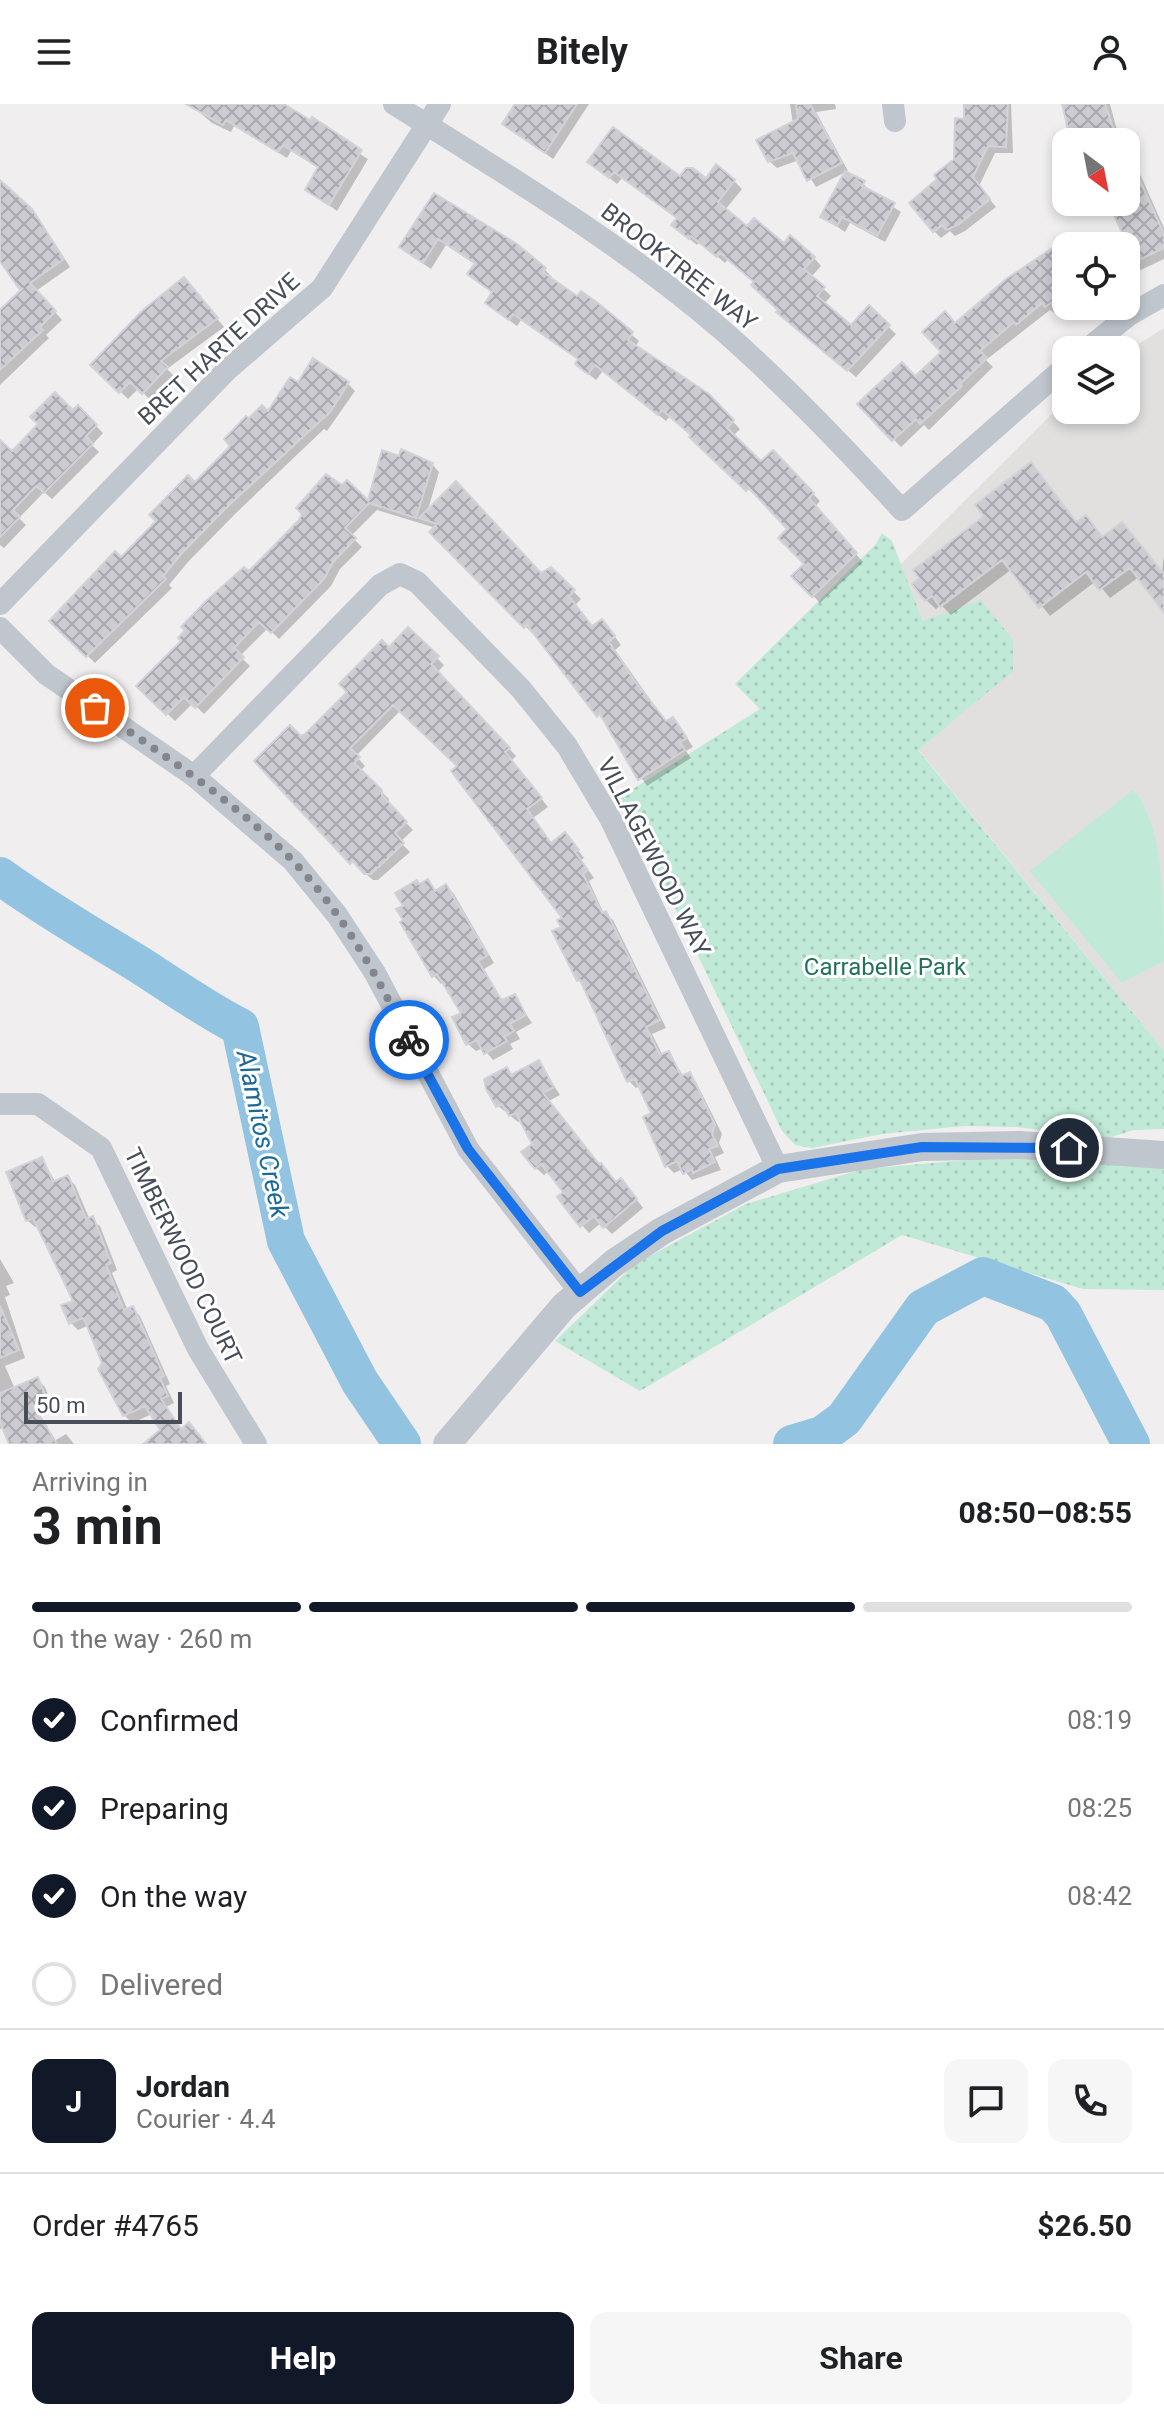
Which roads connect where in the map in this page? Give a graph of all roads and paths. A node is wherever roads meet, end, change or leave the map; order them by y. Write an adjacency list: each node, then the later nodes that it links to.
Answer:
1 (394, 104): 3 (street, BROOKTREE WAY)
2 (440, 104): 3 (street, BRET HARTE DRIVE)
3 (428, 125): 6 (street, BROOKTREE WAY); 7 (street, BRET HARTE DRIVE)
4 (1164, 295): 5 (street)
5 (1103, 336)
6 (1052, 378)
7 (0, 604)
8 (0, 628): 9 (street)
9 (194, 776): 12 (street, VILLAGEWOOD WAY); 13 (street)
10 (0, 1104): 14 (street, TIMBERWOOD COURT)
11 (1164, 1155): 12 (street)
12 (778, 1169): 13 (street)
13 (580, 1292): 15 (street)
14 (256, 1444)
15 (447, 1444)

